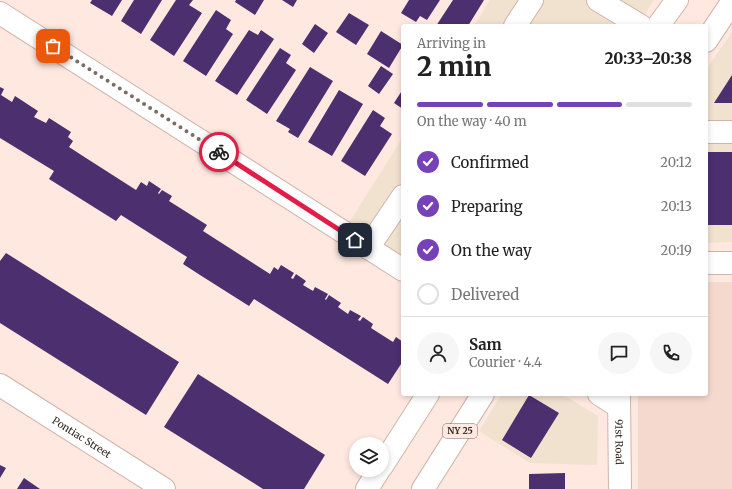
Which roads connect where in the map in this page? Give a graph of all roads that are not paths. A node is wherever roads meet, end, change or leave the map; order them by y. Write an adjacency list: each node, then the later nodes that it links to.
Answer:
1 (532, 0): 6 (street)
2 (598, 0): 7 (street)
3 (676, 0): 8 (street)
4 (732, 2): 9 (street)
5 (0, 13): 13 (street)
6 (516, 24)
7 (638, 24)
8 (659, 24)
9 (708, 39)
10 (708, 132): 11 (street)
11 (732, 132)
12 (401, 199): 13 (street)
13 (368, 248): 16 (street)
14 (708, 263): 15 (street)
15 (732, 263)
16 (401, 269)
17 (0, 385): 24 (street, Pontiac Street)
18 (427, 396): 22 (street)
19 (482, 396): 26 (street, NY 25)
20 (606, 396): 21 (street)
21 (619, 400): 27 (street, 91st Road)
22 (389, 455)
23 (375, 477): 25 (street)
24 (164, 489)
25 (367, 489)
26 (423, 489)
27 (620, 489)

